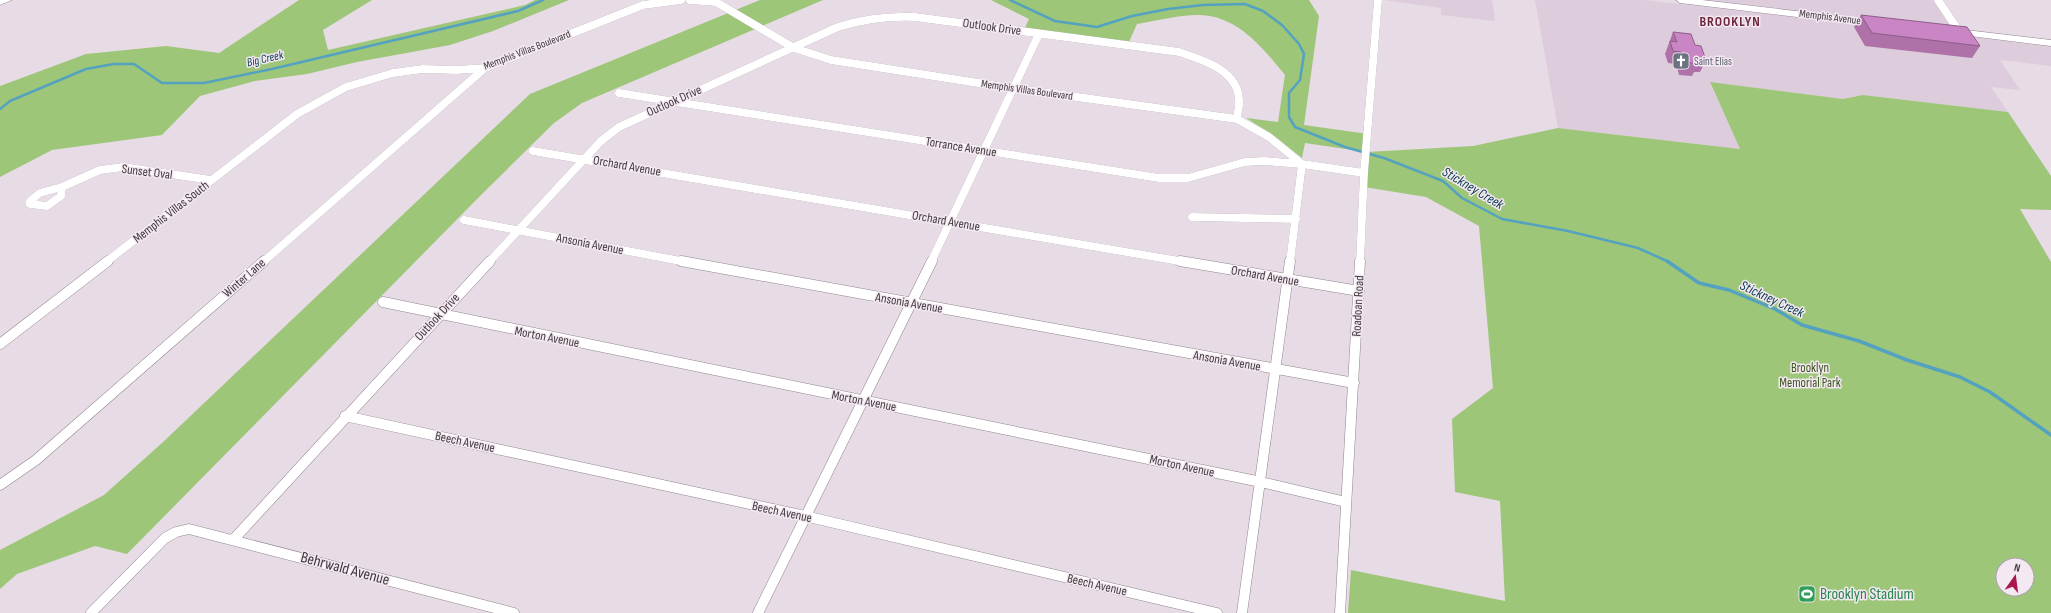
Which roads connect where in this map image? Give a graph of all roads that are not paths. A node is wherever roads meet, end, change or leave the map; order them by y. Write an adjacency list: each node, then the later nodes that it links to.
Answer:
1 (8, 0): 7 (main road)
2 (681, 0): 14 (street, Memphis Villas Boulevard)
3 (690, 0): 13 (street, Memphis Villas Boulevard)
4 (1378, 0): 24 (street, Roadoan Road)
5 (1680, 0): 8 (main road, Memphis Avenue)
6 (1938, 0): 10 (street)
7 (0, 2)
8 (1885, 24)
9 (1946, 31): 10 (main road)
10 (1960, 33): 12 (main road)
11 (1039, 34): 13 (street, Outlook Drive); 16 (street); 19 (street, Outlook Drive)
12 (2051, 43)
13 (794, 48): 16 (street, Memphis Villas Boulevard); 18 (street, Outlook Drive)
14 (485, 68): 15 (street, Memphis Villas Boulevard); 43 (street, Winter Lane)
15 (346, 87): 25 (street, Memphis Villas South)
16 (1014, 88): 19 (street, Memphis Villas Boulevard); 21 (street)
17 (619, 93): 18 (street, Torrance Avenue)
18 (671, 102): 21 (street, Torrance Avenue); 22 (street, Outlook Drive)
19 (1237, 120): 23 (street, Memphis Villas Boulevard)
20 (533, 150): 22 (street, Orchard Avenue)
21 (984, 151): 23 (street, Torrance Avenue); 30 (street)
22 (584, 158): 30 (street, Orchard Avenue); 31 (street, Outlook Drive)
23 (1302, 164): 24 (street); 28 (street)
24 (1365, 169): 33 (street, Roadoan Road)
25 (212, 180): 26 (street, Sunset Oval); 37 (street, Memphis Villas South)
26 (62, 186)
27 (1192, 216): 28 (street)
28 (1296, 219): 32 (street)
29 (464, 220): 31 (street, Ansonia Avenue)
30 (950, 221): 32 (street, Orchard Avenue); 35 (street)
31 (518, 230): 35 (street, Ansonia Avenue); 36 (street, Outlook Drive)
32 (1288, 280): 33 (street, Orchard Avenue); 38 (street)
33 (1359, 291): 39 (street, Roadoan Road)
34 (383, 302): 36 (street, Morton Avenue)
35 (912, 304): 38 (street, Ansonia Avenue); 40 (street)
36 (439, 315): 40 (street, Morton Avenue); 41 (street, Outlook Drive)
37 (0, 344)
38 (1275, 369): 39 (street, Ansonia Avenue); 42 (street)
39 (1354, 383): 44 (street, Roadoan Road)
40 (863, 401): 42 (street, Morton Avenue); 45 (street)
41 (345, 416): 45 (street, Beech Avenue); 46 (street, Outlook Drive)
42 (1261, 482): 44 (street, Morton Avenue); 51 (street)
43 (0, 485)
44 (1346, 502): 52 (street, Roadoan Road)
45 (805, 516): 49 (street); 50 (street, Beech Avenue)
46 (233, 540): 47 (street, Behrwald Avenue); 48 (street, Behrwald Avenue)
47 (90, 613)
48 (514, 613)
49 (758, 613)
50 (1217, 613)
51 (1242, 613)
52 (1340, 613)

